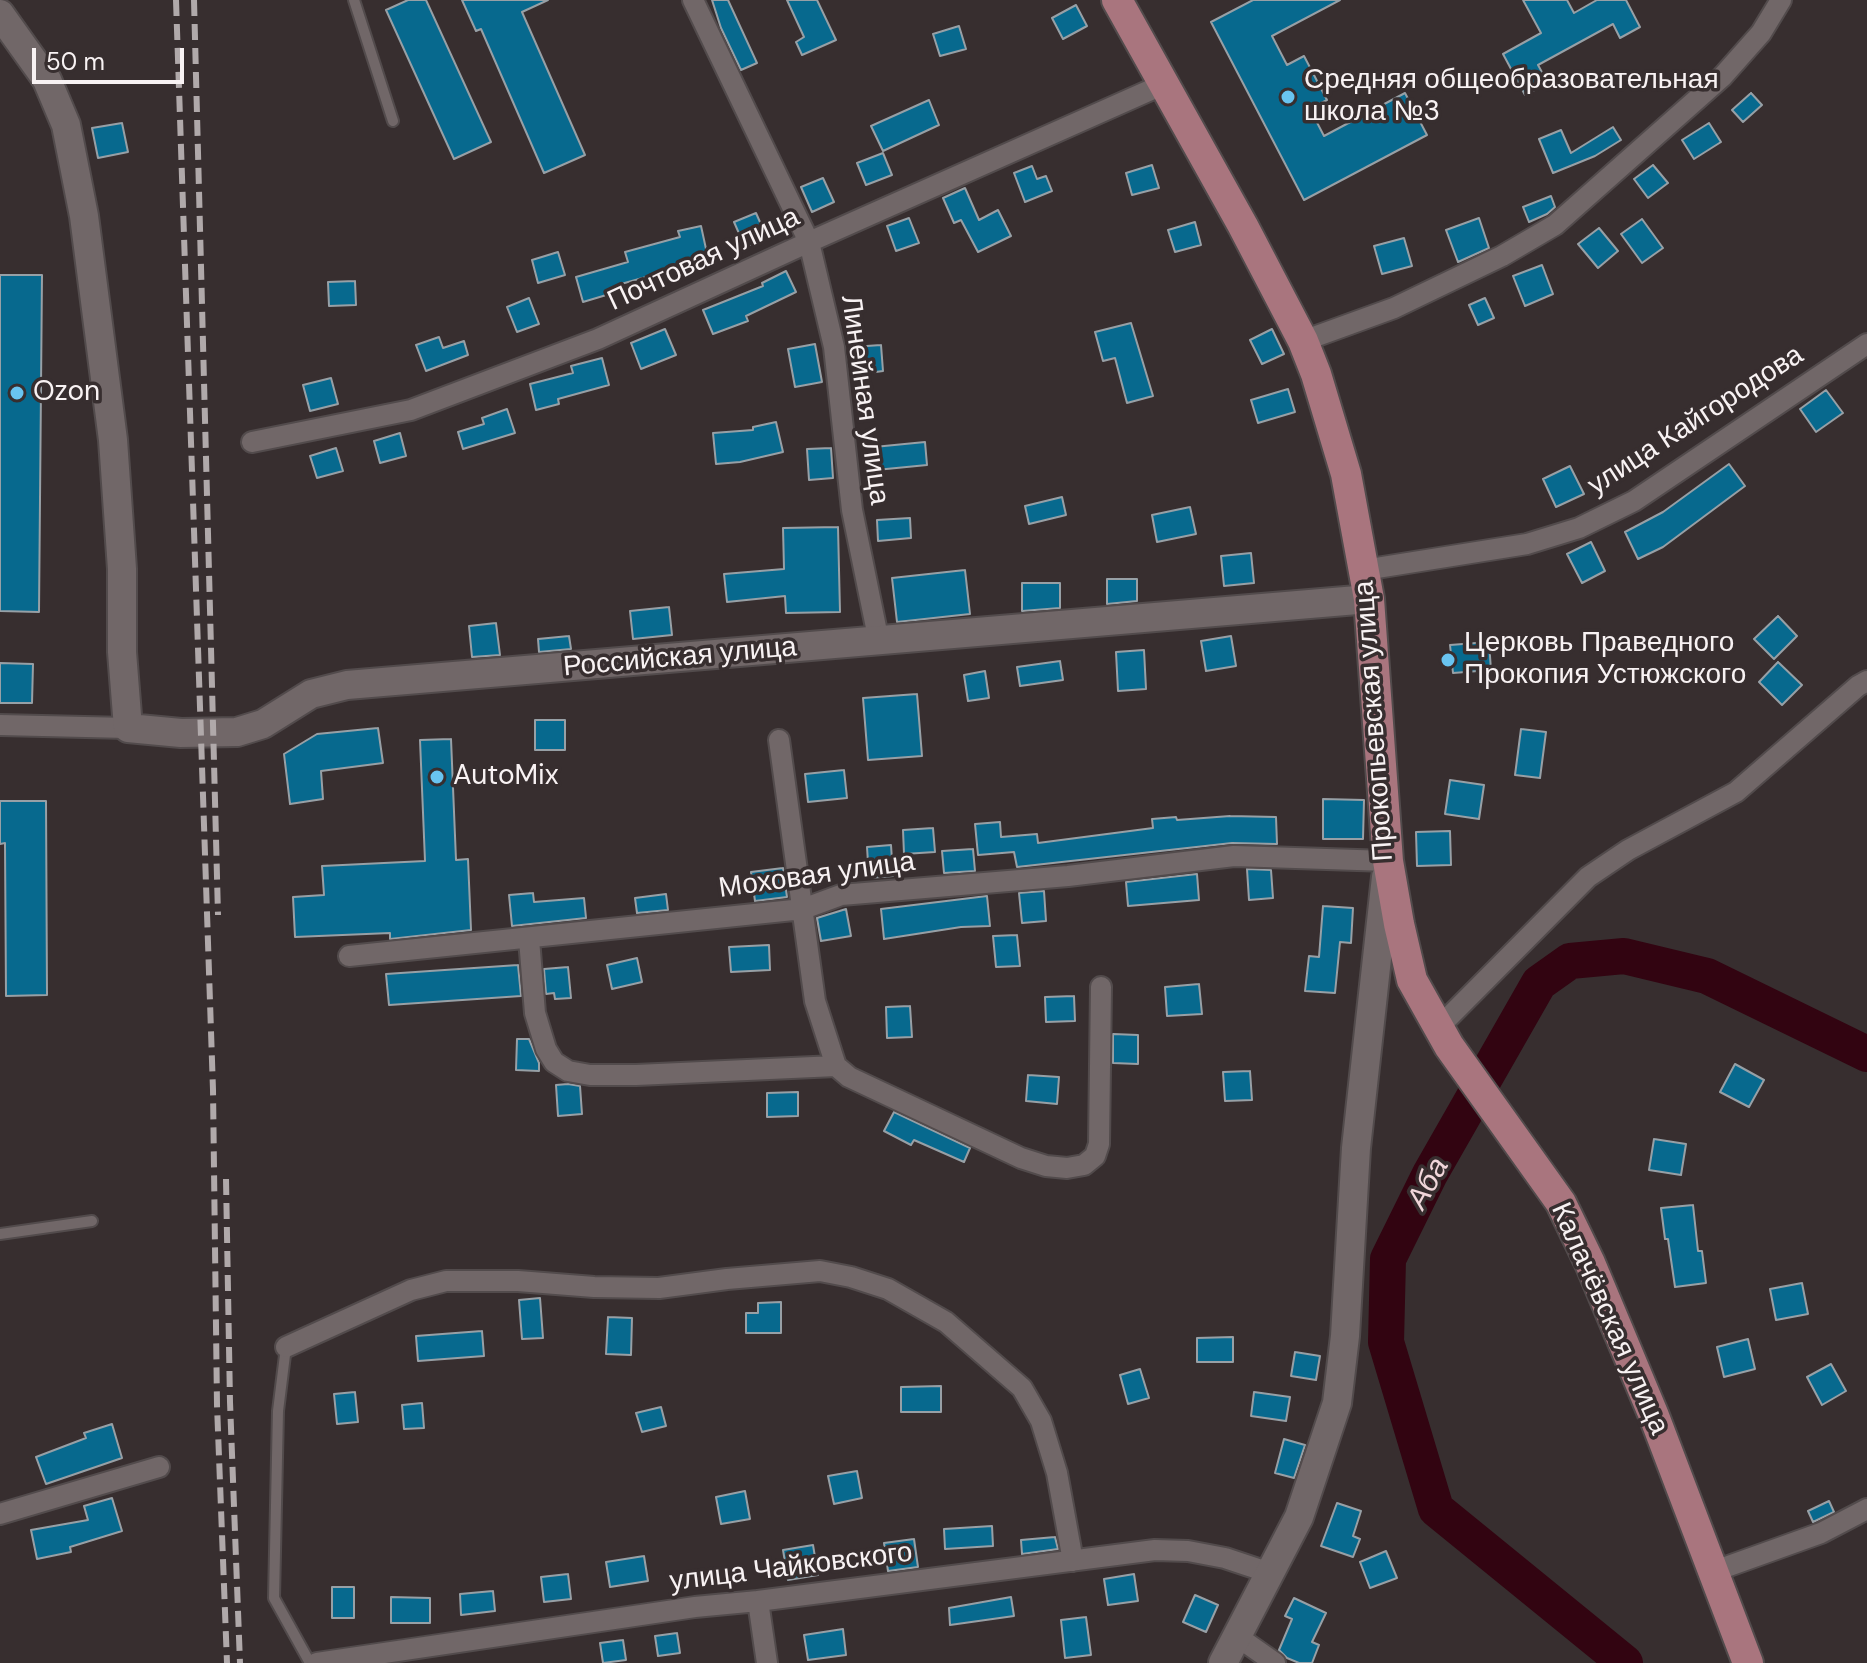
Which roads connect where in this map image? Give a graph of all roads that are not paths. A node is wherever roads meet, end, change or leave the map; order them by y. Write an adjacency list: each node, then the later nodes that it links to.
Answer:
1 (354, 0): 7 (lane)
2 (693, 0): 8 (street, Линейная улица)
3 (1781, 0): 9 (street)
4 (1120, 1): 6 (main road, Прокопьевская улица)
5 (0, 14): 16 (main road)
6 (1164, 84): 8 (street, Почтовая улица); 9 (main road, Прокопьевская улица)
7 (393, 121)
8 (809, 242): 11 (street, Почтовая улица); 13 (street, Линейная улица)
9 (1303, 341): 12 (main road, Прокопьевская улица)
10 (1867, 344): 12 (street, улица Кайгородова)
11 (252, 442)
12 (1366, 585): 13 (main road, Российская улица); 18 (main road, Прокопьевская улица)
13 (879, 642): 16 (main road, Российская улица)
14 (1867, 681): 23 (street)
15 (0, 725): 16 (street, Российская улица)
16 (128, 728)
17 (779, 740): 19 (street)
18 (1388, 861): 19 (street, Моховая улица); 23 (main road, Калачёвская улица); 33 (main road, Прокопьевская улица)
19 (803, 909): 20 (street, Моховая улица); 24 (street)
20 (529, 939): 21 (street, Моховая улица); 24 (street)
21 (349, 956)
22 (1101, 987): 24 (street)
23 (1443, 1037): 32 (main road, Калачёвская улица)
24 (836, 1066)
25 (92, 1221): 26 (lane)
26 (0, 1234)
27 (286, 1347): 31 (street); 36 (lane)
28 (159, 1467): 30 (street)
29 (1867, 1509): 32 (street)
30 (0, 1514)
31 (1073, 1561): 33 (street, улица Чайковского); 34 (street, улица Чайковского)
32 (1712, 1572): 41 (main road, Калачёвская улица)
33 (1270, 1573): 35 (main road, Прокопьевская улица)
34 (758, 1601): 37 (street, улица Чайковского); 38 (street)
35 (1238, 1637): 39 (main road, Прокопьевская улица); 40 (street)
36 (310, 1663)
37 (317, 1663)
38 (767, 1663)
39 (1223, 1663)
40 (1275, 1663)
41 (1748, 1663)

